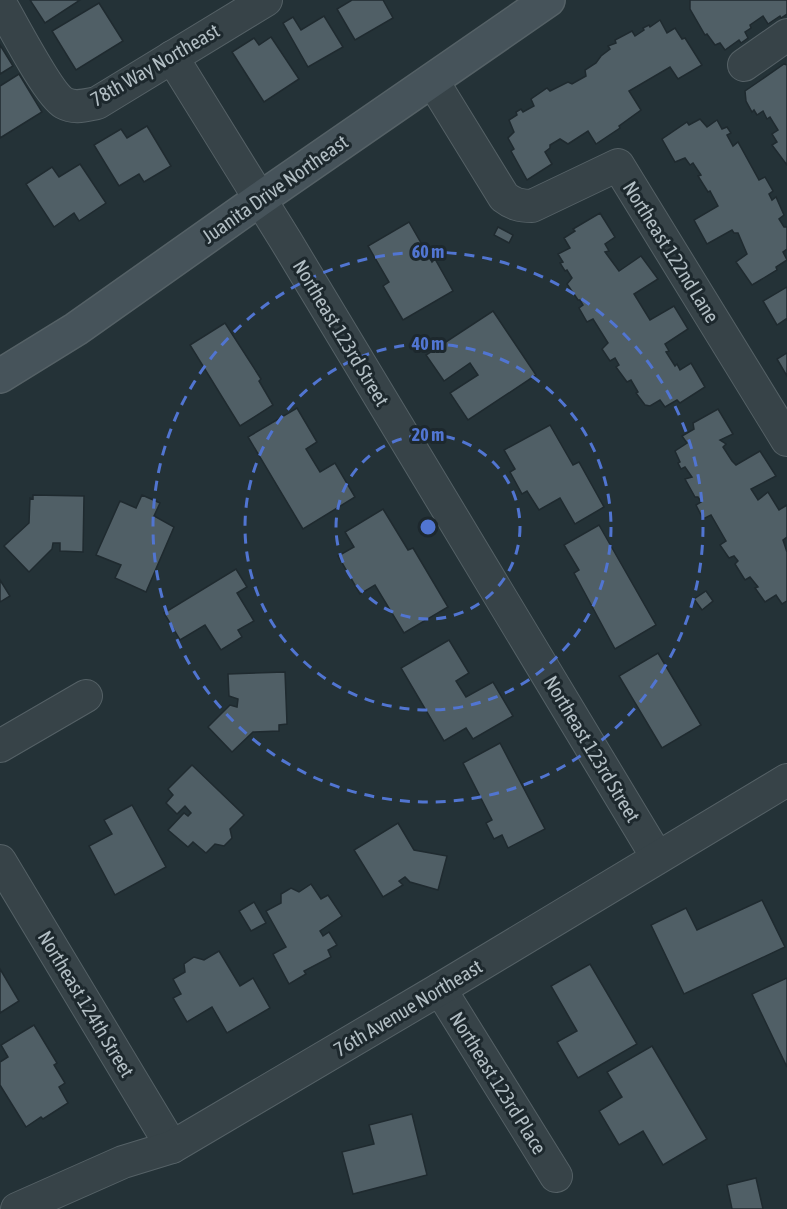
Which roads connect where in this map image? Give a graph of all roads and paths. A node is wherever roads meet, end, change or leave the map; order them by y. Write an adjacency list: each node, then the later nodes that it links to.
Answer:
1 (266, 0): 5 (street, 78th Way Northeast)
2 (548, 0): 7 (main road, Juanita Drive Northeast)
3 (0, 3): 5 (street, 78th Way Northeast)
4 (787, 35): 6 (street)
5 (172, 57): 8 (street, Northeast 123rd Street)
6 (744, 65)
7 (432, 80): 8 (main road, Juanita Drive Northeast); 10 (street, Northeast 122nd Lane)
8 (260, 199): 9 (main road, Juanita Drive Northeast); 14 (street, Northeast 123rd Street)
9 (0, 376)
10 (787, 440)
11 (86, 696): 12 (street)
12 (0, 746)
13 (784, 788): 14 (street, 76th Avenue Northeast)
14 (657, 857): 16 (street, 76th Avenue Northeast)
15 (0, 861): 17 (street, Northeast 124th Street)
16 (440, 989): 17 (street, 76th Avenue Northeast); 18 (street, Northeast 123rd Place)
17 (172, 1147): 19 (street, 76th Avenue Northeast)
18 (556, 1176)
19 (17, 1209)

